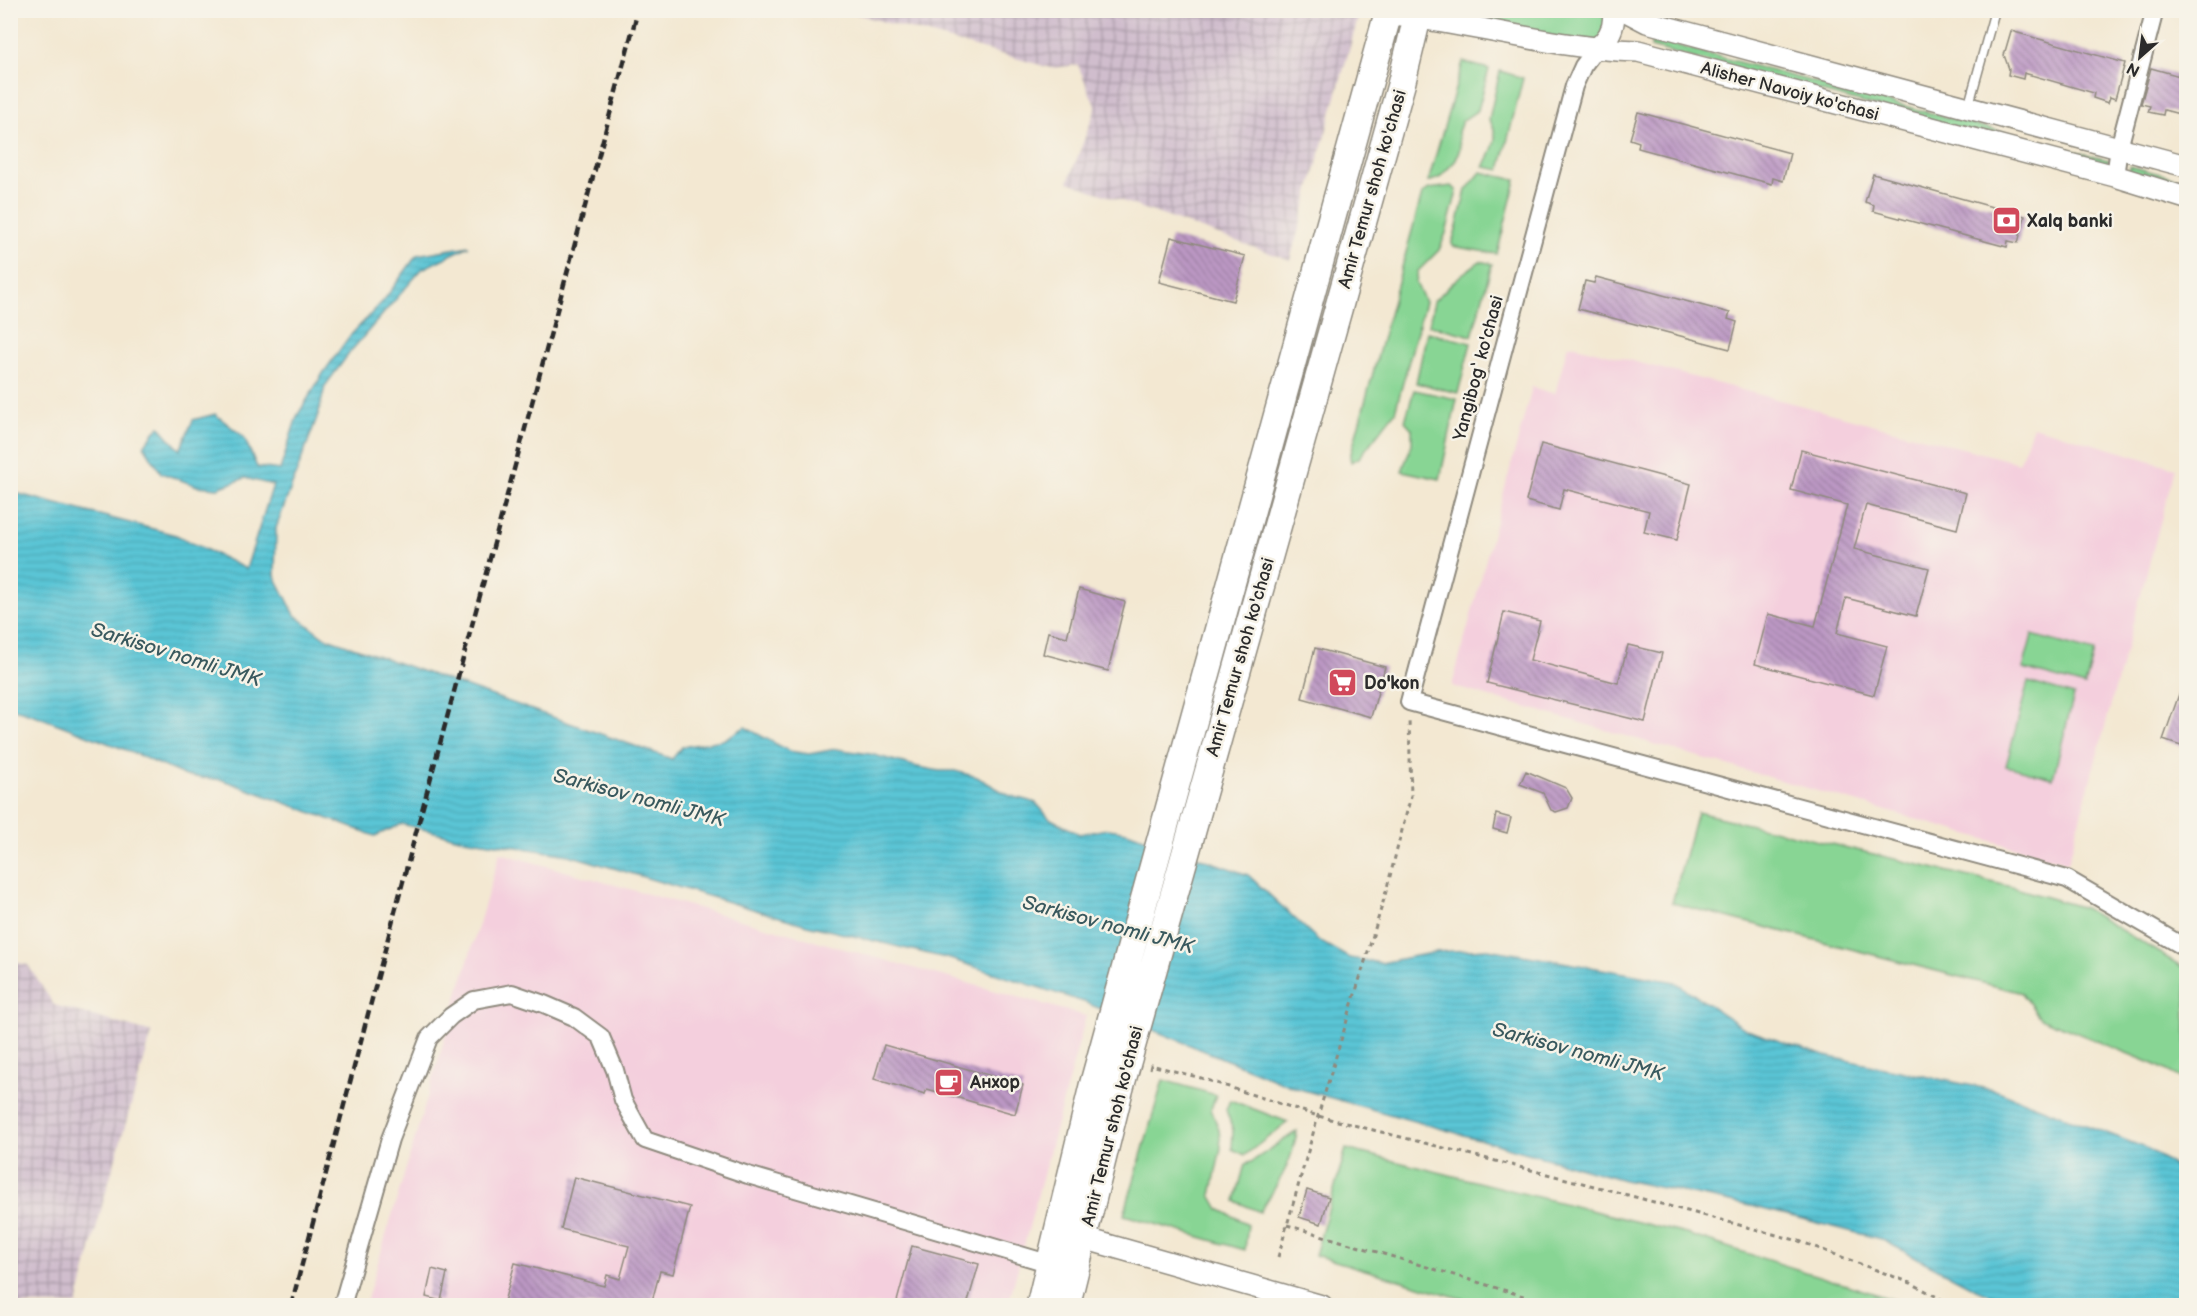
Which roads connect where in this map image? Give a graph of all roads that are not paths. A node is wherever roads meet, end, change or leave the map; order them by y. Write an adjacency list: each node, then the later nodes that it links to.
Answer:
1 (1995, 10): 8 (lane)
2 (2155, 10): 9 (street)
3 (1622, 11): 7 (street); 8 (street, Alisher Navoiy ko'chasi)
4 (1388, 12): 5 (street, Alisher Navoiy ko'chasi); 14 (highway, Amir Temur shoh ko'chasi)
5 (1419, 14): 6 (street, Alisher Navoiy ko'chasi); 14 (highway, Amir Temur shoh ko'chasi)
6 (1451, 17): 7 (street, Alisher Navoiy ko'chasi)
7 (1596, 49): 11 (street, Alisher Navoiy ko'chasi); 13 (street, Yangibog‘ ko'chasi)
8 (1967, 108): 9 (street, Alisher Navoiy ko'chasi)
9 (2120, 148): 10 (street, Alisher Navoiy ko'chasi); 11 (street)
10 (2187, 166)
11 (2115, 176): 12 (street, Alisher Navoiy ko'chasi)
12 (2187, 198)
13 (2187, 948)
14 (1106, 1089): 15 (highway, Amir Temur shoh ko'chasi); 16 (highway, Amir Temur shoh ko'chasi)
15 (1083, 1238): 17 (street); 20 (highway, Amir Temur shoh ko'chasi)
16 (1050, 1264): 18 (street); 19 (highway, Amir Temur shoh ko'chasi)
17 (1287, 1301): 21 (street)
18 (342, 1305)
19 (1040, 1305)
20 (1066, 1305)
21 (1322, 1305)

